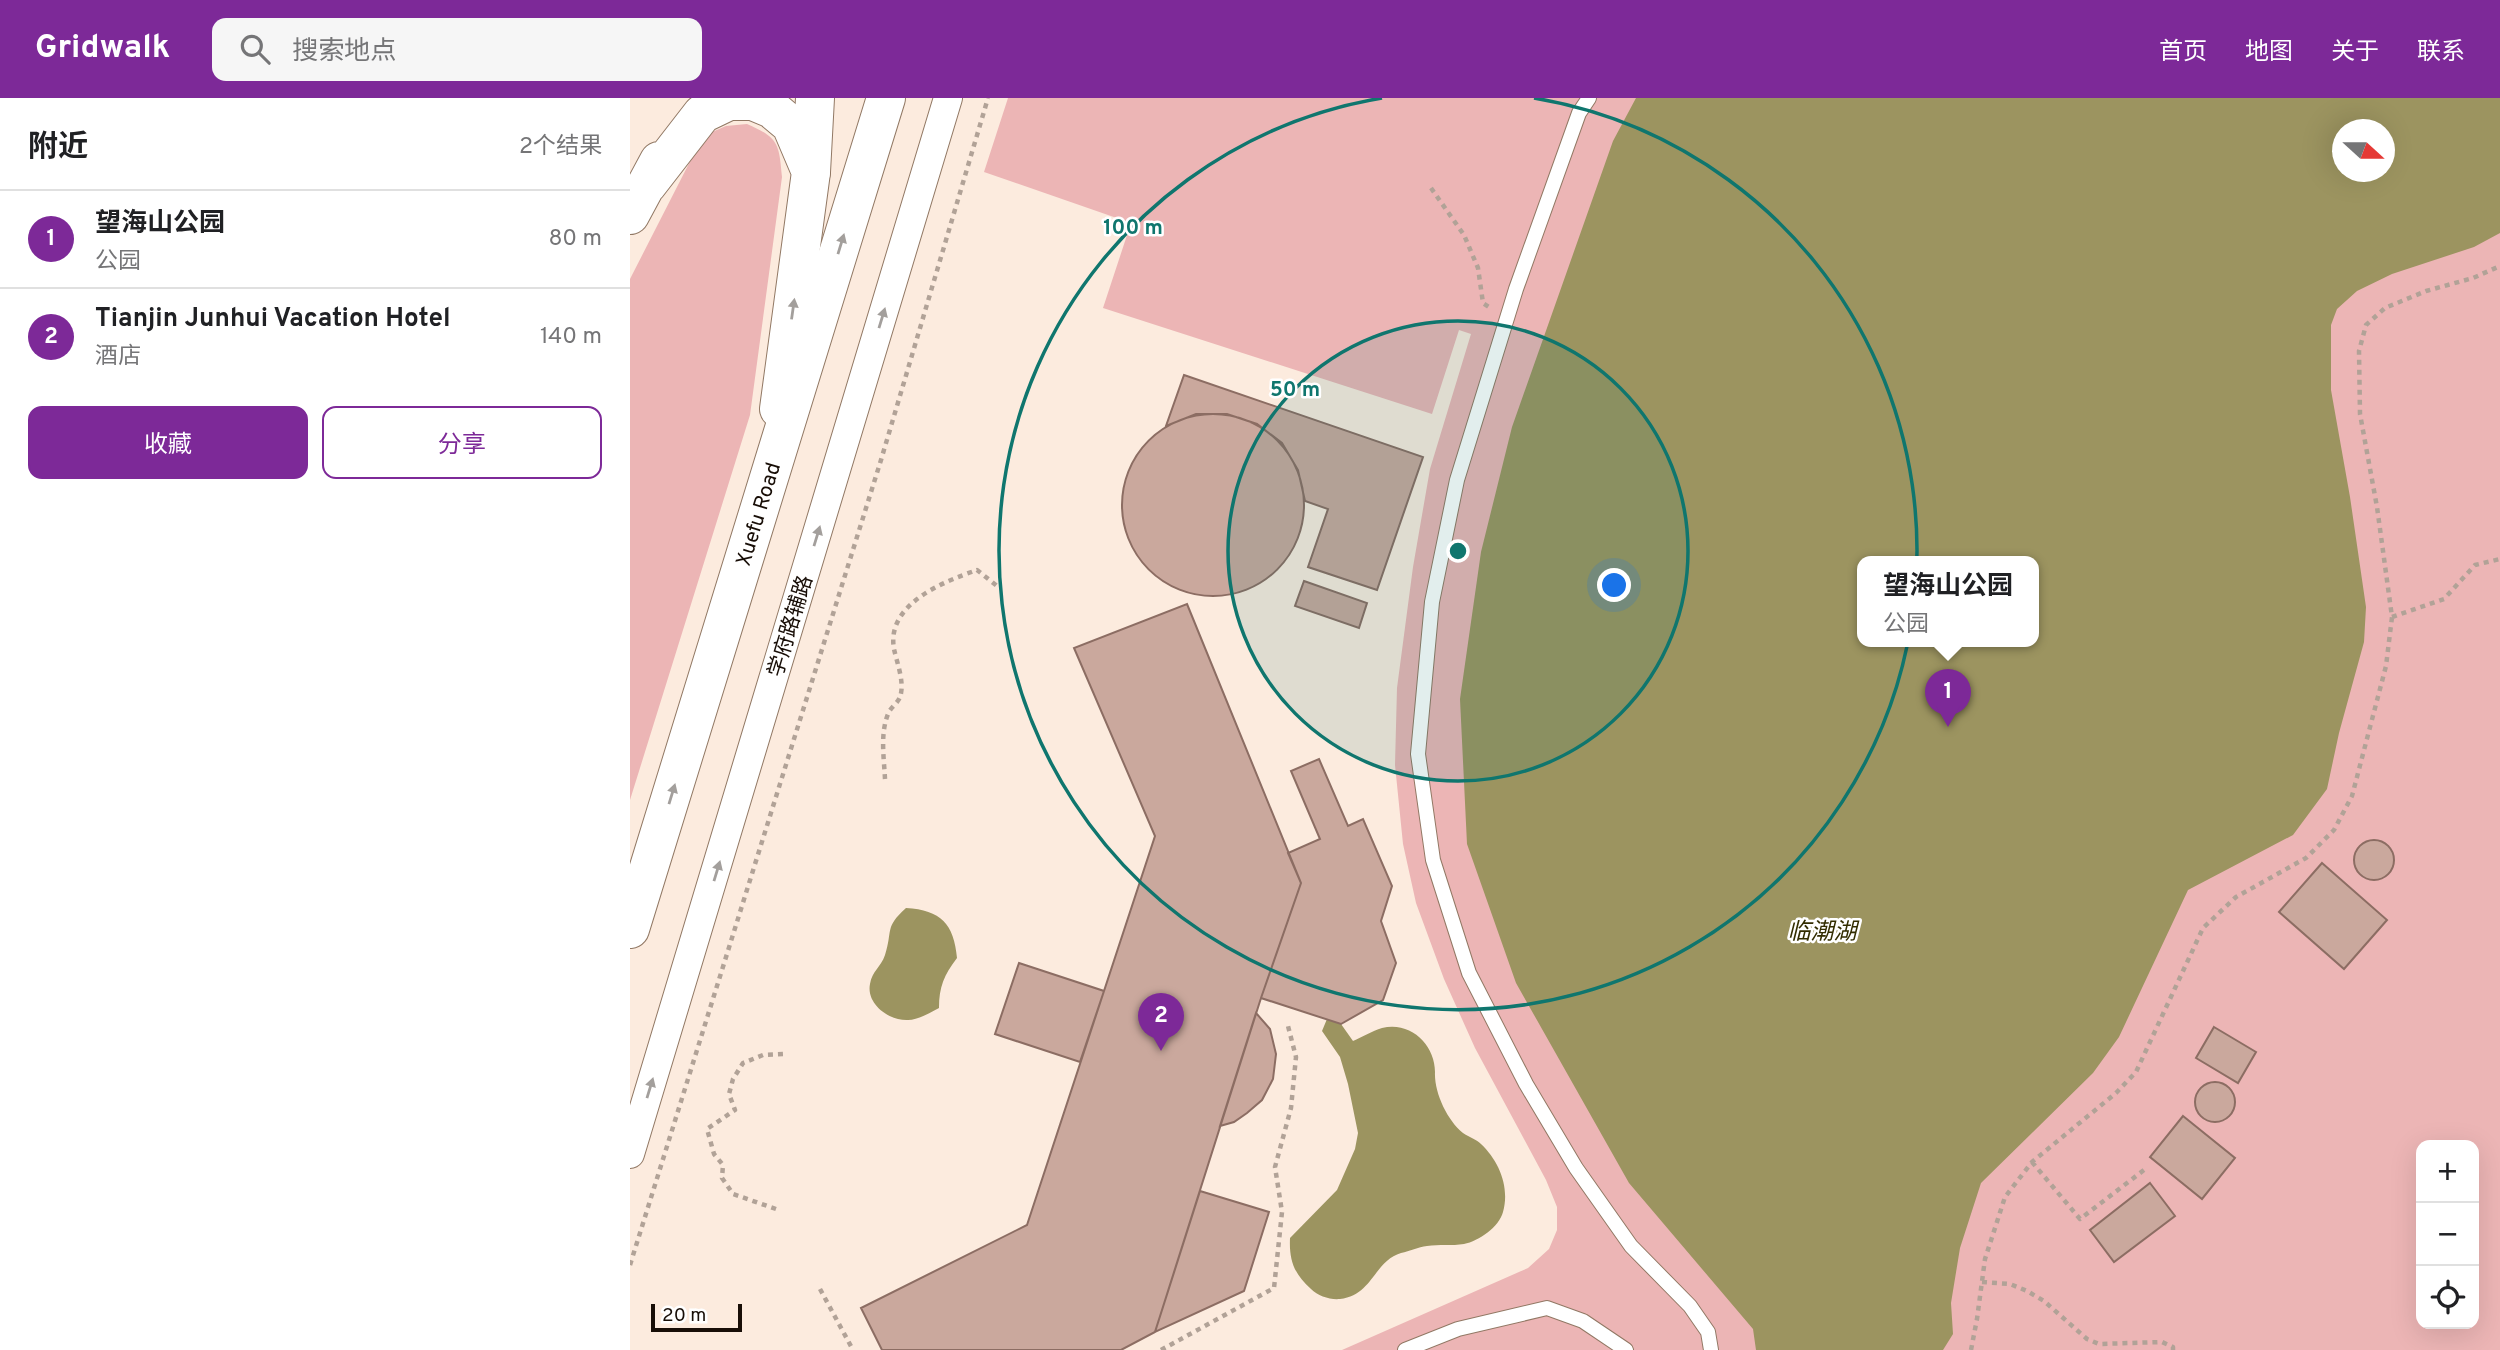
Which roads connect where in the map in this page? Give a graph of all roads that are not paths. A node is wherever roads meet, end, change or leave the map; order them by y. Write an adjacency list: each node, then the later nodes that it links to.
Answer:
1 (694, 98): 7 (main road)
2 (815, 98): 6 (main road)
3 (886, 98): 8 (main road, Xuefu Road, one-way to 3)
4 (948, 98): 10 (street, 学府路辅路, one-way to 4)
5 (1589, 98): 13 (lane)
6 (811, 172): 7 (main road); 8 (main road, one-way to 6)
7 (638, 200)
8 (770, 474): 9 (main road, Xuefu Road, one-way to 8)
9 (630, 929)
10 (630, 1154)
11 (1405, 1350): 12 (lane)
12 (1626, 1350)
13 (1711, 1350)

